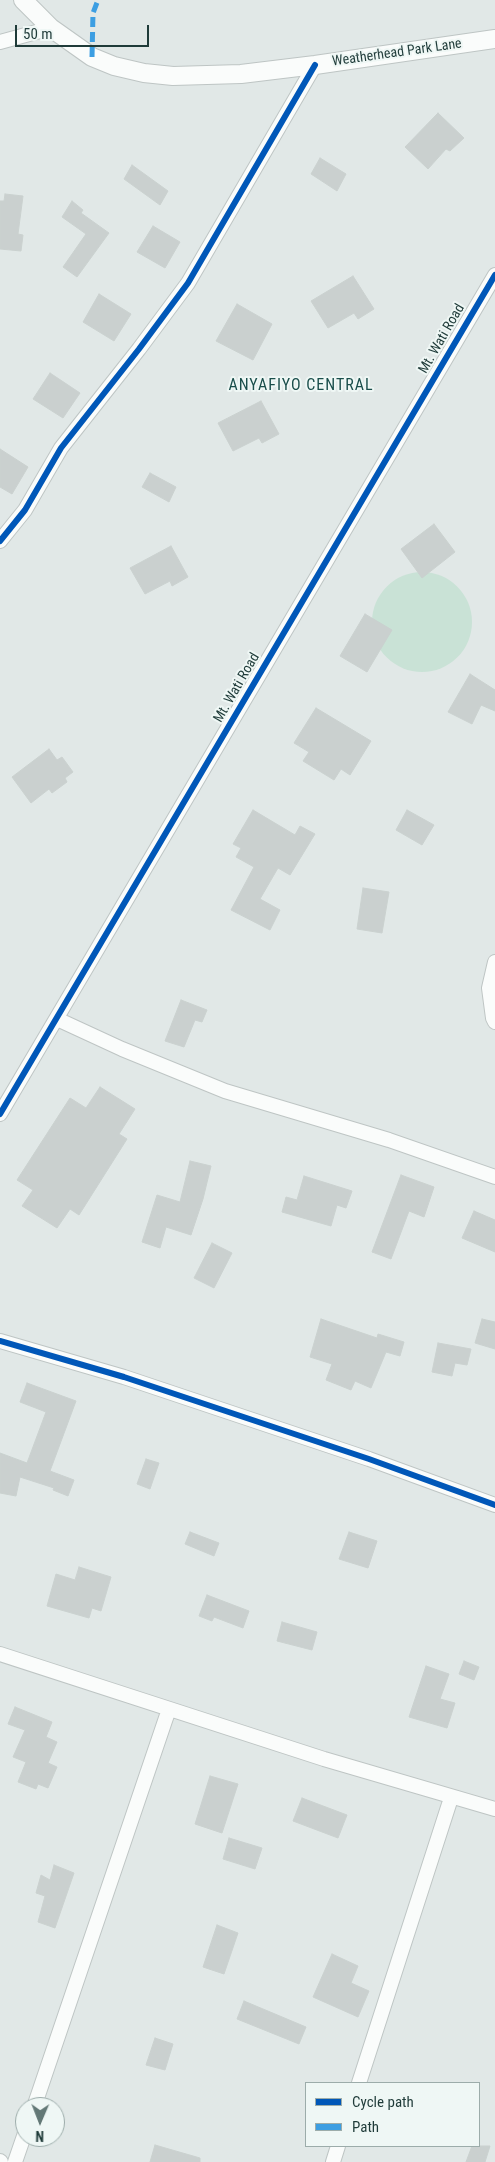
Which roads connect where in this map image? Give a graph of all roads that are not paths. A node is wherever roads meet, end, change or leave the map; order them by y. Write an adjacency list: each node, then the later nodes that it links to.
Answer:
1 (23, 0): 2 (street, Weatherhead Park Lane)
2 (51, 28): 4 (street); 5 (street, Weatherhead Park Lane)
3 (495, 39): 5 (street, Weatherhead Park Lane)
4 (0, 42)
5 (315, 65): 7 (street)
6 (495, 275): 9 (street, Mt. Wati Road)
7 (0, 541)
8 (495, 962): 10 (street)
9 (57, 1019): 11 (street, Mt. Wati Road); 12 (street)
10 (495, 1022)
11 (0, 1114)
12 (495, 1177)
13 (0, 1341): 14 (street)
14 (495, 1505)
15 (0, 1654): 16 (street)
16 (169, 1709): 17 (street); 20 (street)
17 (451, 1798): 18 (street); 19 (street)
18 (495, 1809)
19 (359, 2082)
20 (37, 2097)
21 (20, 2147): 23 (street)
22 (338, 2147): 24 (street)
23 (15, 2162)
24 (333, 2162)

